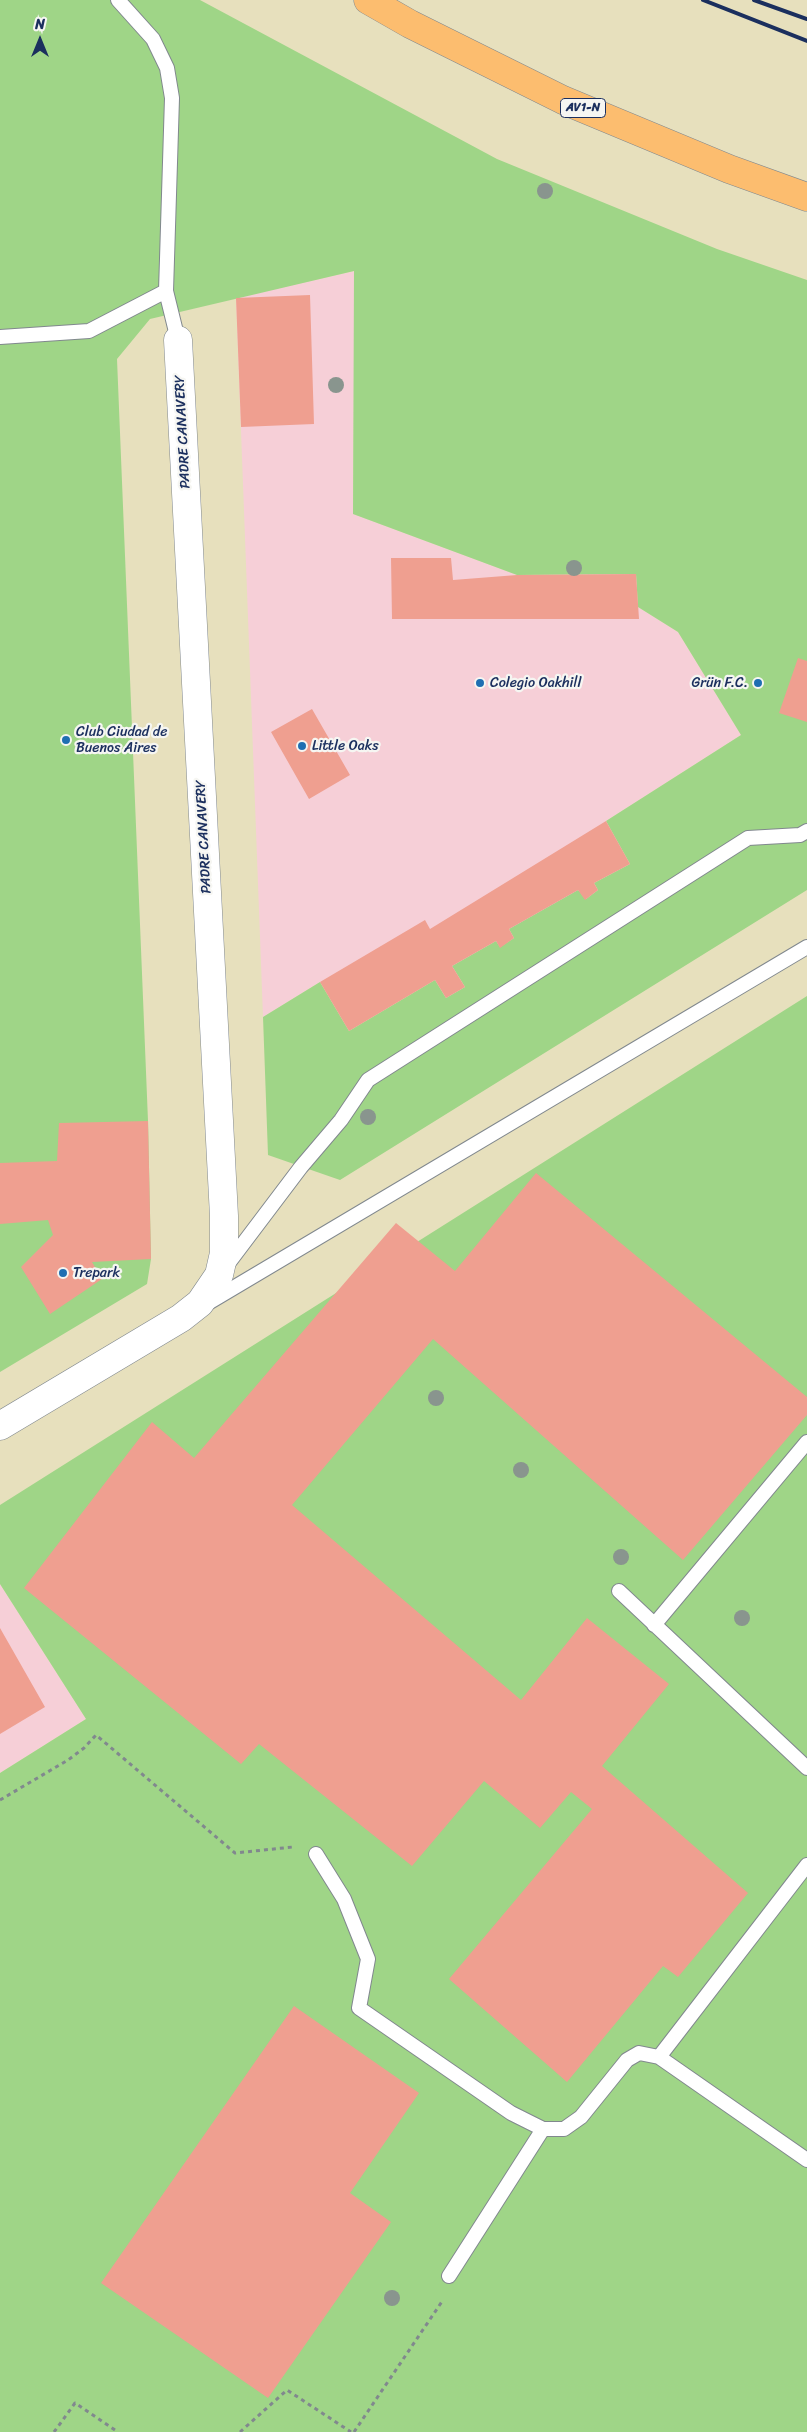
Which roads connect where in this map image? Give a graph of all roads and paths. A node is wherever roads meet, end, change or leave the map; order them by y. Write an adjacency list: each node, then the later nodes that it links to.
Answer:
1 (118, 0): 4 (lane)
2 (368, 0): 3 (highway, AV1-N)
3 (807, 197)
4 (166, 291): 5 (lane); 6 (lane)
5 (0, 336)
6 (178, 340): 9 (street, PADRE CANAVERY)
7 (807, 831): 9 (lane)
8 (807, 947): 10 (lane)
9 (219, 1276): 10 (street, PADRE CANAVERY)
10 (181, 1318): 11 (street, PADRE CANAVERY)
11 (0, 1426)
12 (807, 1442): 14 (lane)
13 (619, 1591): 14 (lane)
14 (654, 1625): 15 (lane)
15 (807, 1768)
16 (0, 1800): 17 (path)
17 (316, 1854): 20 (lane)
18 (807, 1865): 19 (lane)
19 (659, 2058): 20 (lane); 21 (lane)
20 (543, 2129): 22 (lane)
21 (807, 2160)
22 (449, 2276): 26 (path)
23 (54, 2432): 24 (path)
24 (118, 2432)
25 (240, 2432): 26 (path)
26 (352, 2432)

